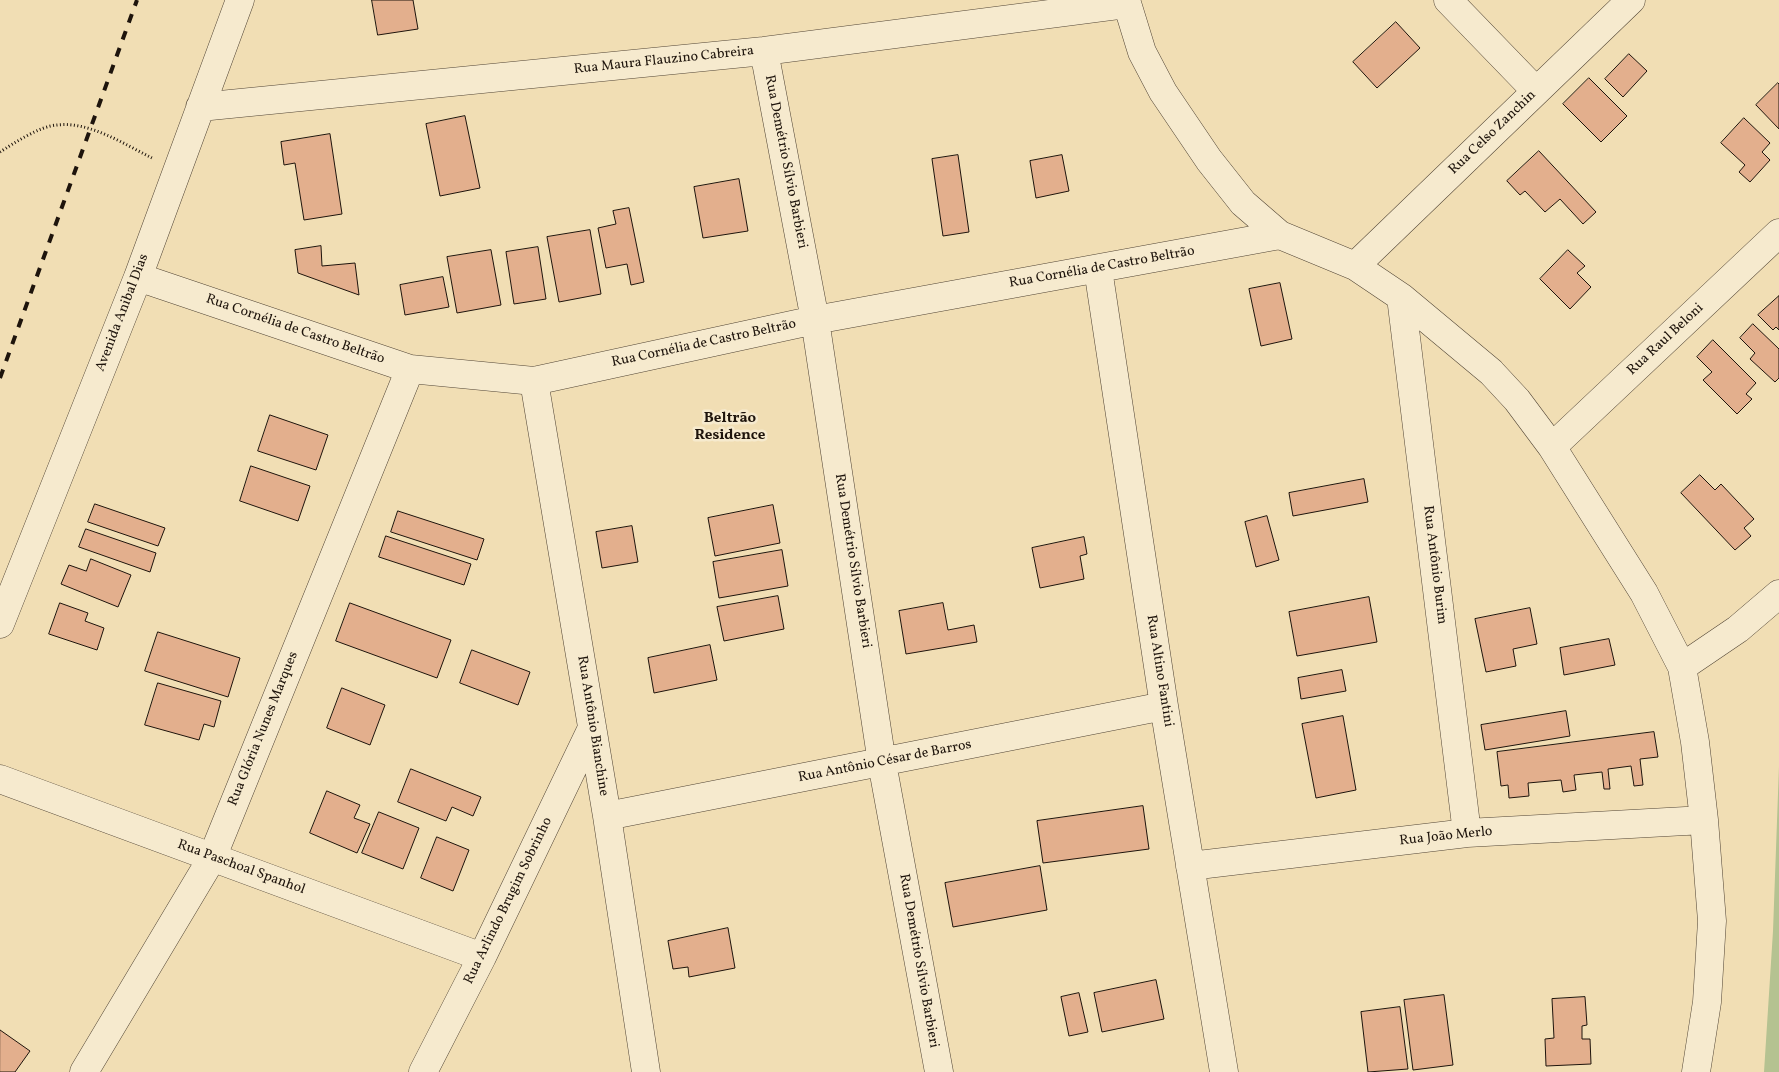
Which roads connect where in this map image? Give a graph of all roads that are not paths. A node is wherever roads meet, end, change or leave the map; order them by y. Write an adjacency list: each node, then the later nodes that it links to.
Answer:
1 (240, 0): 7 (street, Avenida Anibal Dias)
2 (1448, 0): 6 (street)
3 (1631, 0): 6 (street, Rua Celso Zanchin)
4 (1126, 2): 5 (street, Rua Maura Flauzino Cabreira); 9 (street)
5 (764, 51): 7 (street, Rua Maura Flauzino Cabreira); 14 (street, Rua Demétrio Sílvio Barbieri)
6 (1536, 91): 10 (street, Rua Celso Zanchin)
7 (200, 107): 12 (street, Avenida Anibal Dias)
8 (1779, 232): 17 (street, Rua Raul Beloni)
9 (1280, 235): 10 (street); 11 (street, Rua Cornélia de Castro Beltrão)
10 (1355, 266): 13 (street)
11 (1098, 269): 14 (street, Rua Cornélia de Castro Beltrão); 21 (street, Rua Altino Fantini)
12 (138, 276): 15 (street, Rua Cornélia de Castro Beltrão); 19 (street, Avenida Anibal Dias)
13 (1401, 297): 17 (street); 27 (street, Rua Antônio Burim)
14 (815, 320): 16 (street, Rua Cornélia de Castro Beltrão); 23 (street, Rua Demétrio Sílvio Barbieri)
15 (410, 369): 16 (street, Rua Cornélia de Castro Beltrão); 28 (street, Rua Glória Nunes Marques)
16 (534, 381): 22 (street, Rua Antônio Bianchine)
17 (1552, 447): 20 (street)
18 (1779, 594): 20 (street)
19 (0, 624)
20 (1682, 667): 26 (street)
21 (1164, 706): 23 (street, Rua Antônio César de Barros); 29 (street, Rua Altino Fantini)
22 (592, 728): 25 (street, Rua Antônio Bianchine); 30 (street, Rua Arlindo Brugim Sobrinho)
23 (882, 763): 25 (street, Rua Antônio César de Barros); 34 (street, Rua Demétrio Sílvio Barbieri)
24 (0, 779): 28 (street, Rua Paschoal Spanhol)
25 (606, 816): 33 (street, Rua Antônio Bianchine)
26 (1704, 820): 27 (street, Rua João Merlo); 36 (street)
27 (1467, 833): 29 (street, Rua João Merlo)
28 (212, 858): 30 (street, Rua Paschoal Spanhol); 31 (street, Rua Glória Nunes Marques)
29 (1190, 866): 35 (street, Rua Altino Fantini)
30 (482, 957): 32 (street, Rua Arlindo Brugim Sobrinho)
31 (84, 1072)
32 (423, 1072)
33 (646, 1072)
34 (939, 1072)
35 (1224, 1072)
36 (1696, 1072)

